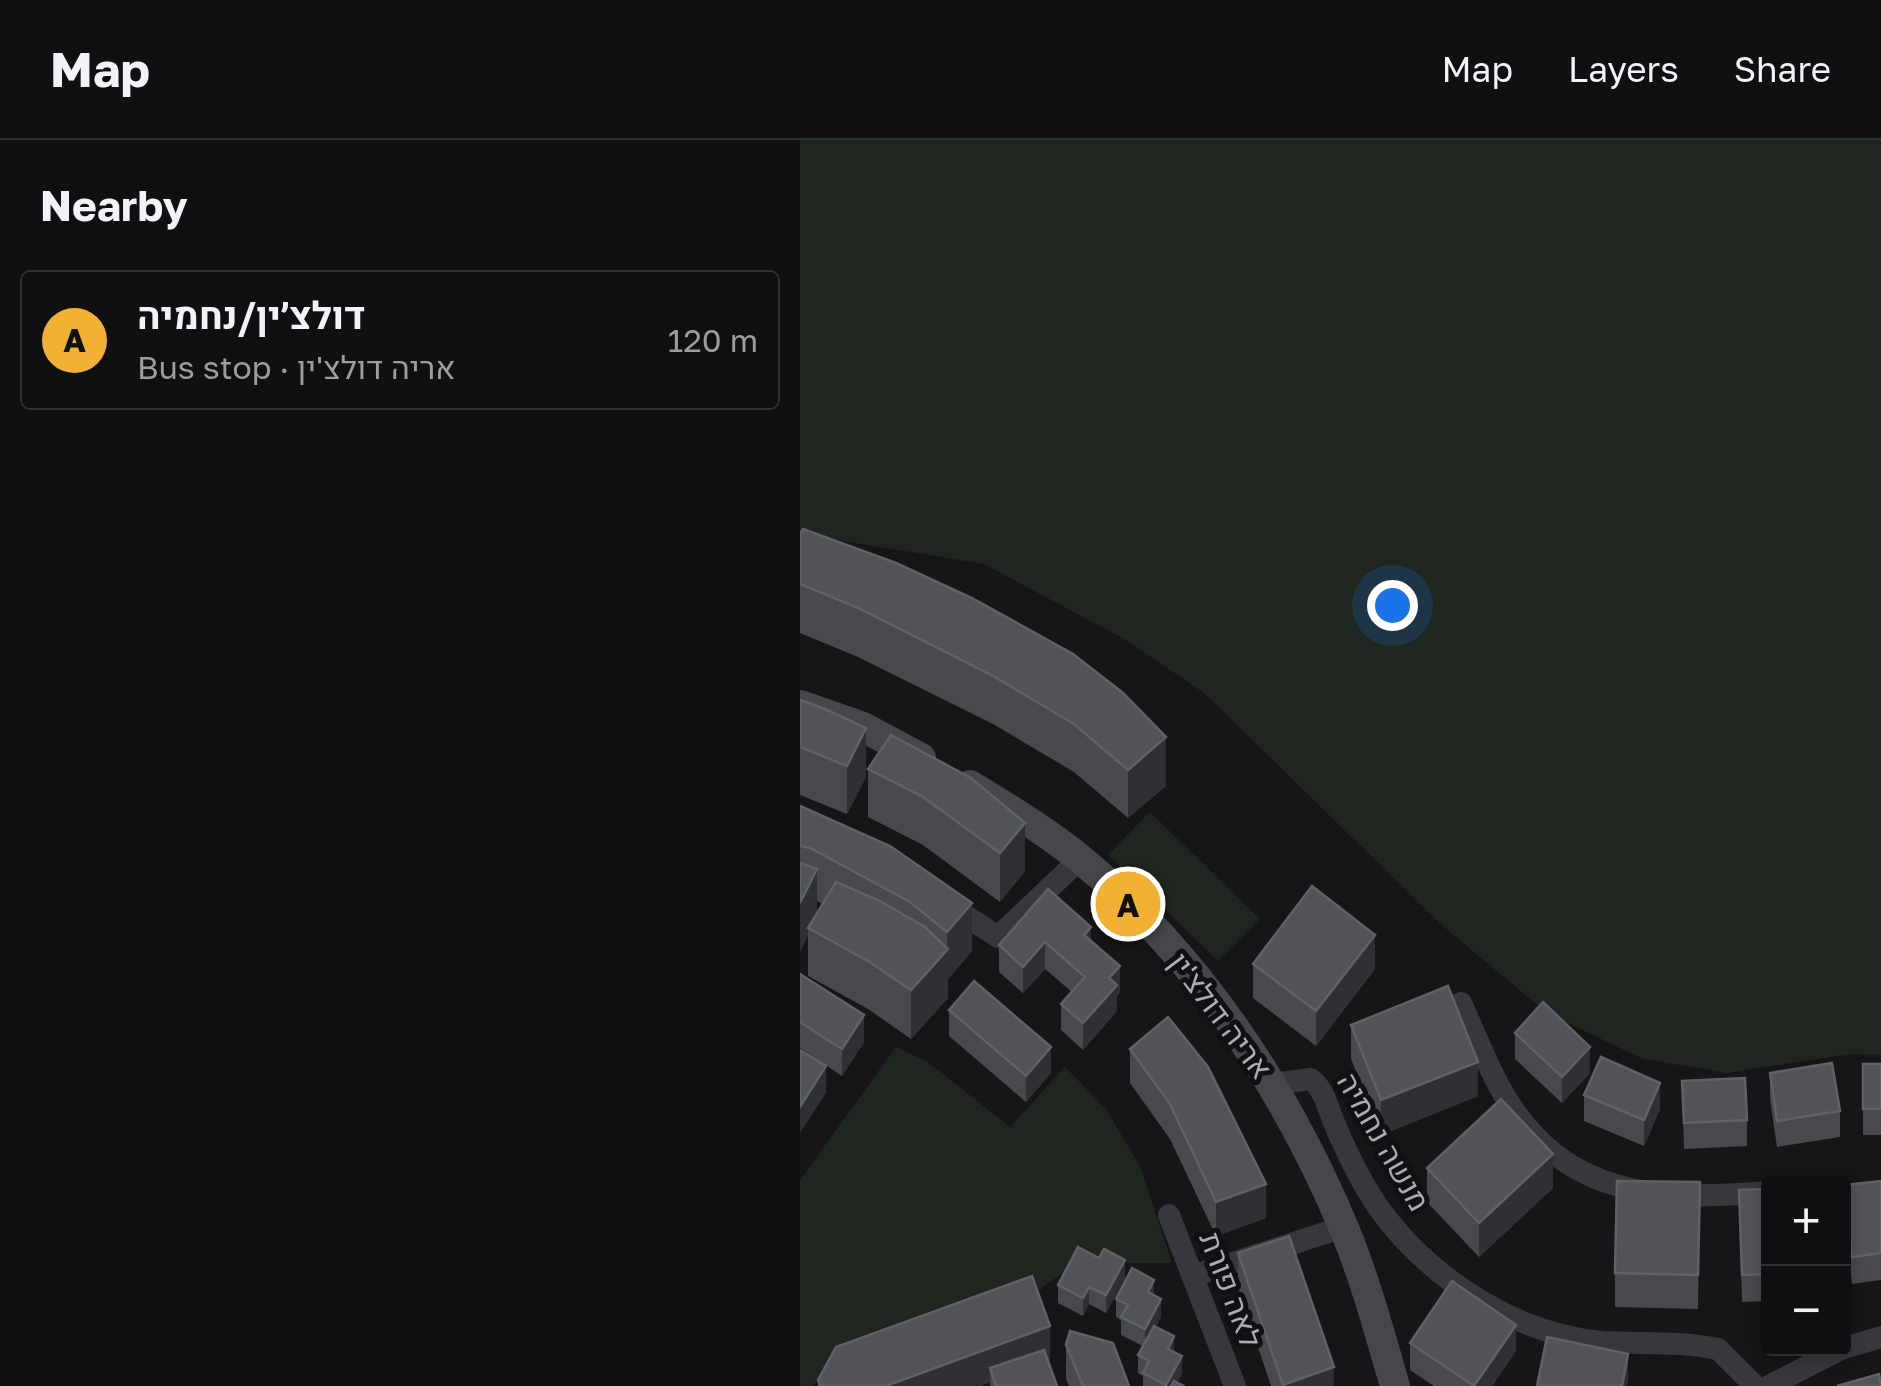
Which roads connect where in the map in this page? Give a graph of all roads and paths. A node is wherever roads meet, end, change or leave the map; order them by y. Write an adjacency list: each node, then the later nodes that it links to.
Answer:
1 (800, 705): 2 (street, אריה דולצ'ין)
2 (1080, 858): 3 (street); 5 (street, אריה דולצ'ין)
3 (922, 888)
4 (1461, 1003): 6 (street)
5 (1272, 1084): 8 (street, אריה דולצ'ין); 15 (street, מנשה נחמיה)
6 (1761, 1193)
7 (1168, 1215): 9 (street, לאה פורת)
8 (1344, 1227): 9 (street); 14 (street, אריה דולצ'ין)
9 (1193, 1276): 13 (street, לאה פורת)
10 (1881, 1337): 11 (street)
11 (1851, 1346)
12 (1827, 1356): 16 (street)
13 (1235, 1386)
14 (1395, 1386)
15 (1755, 1386)
16 (1769, 1386)

